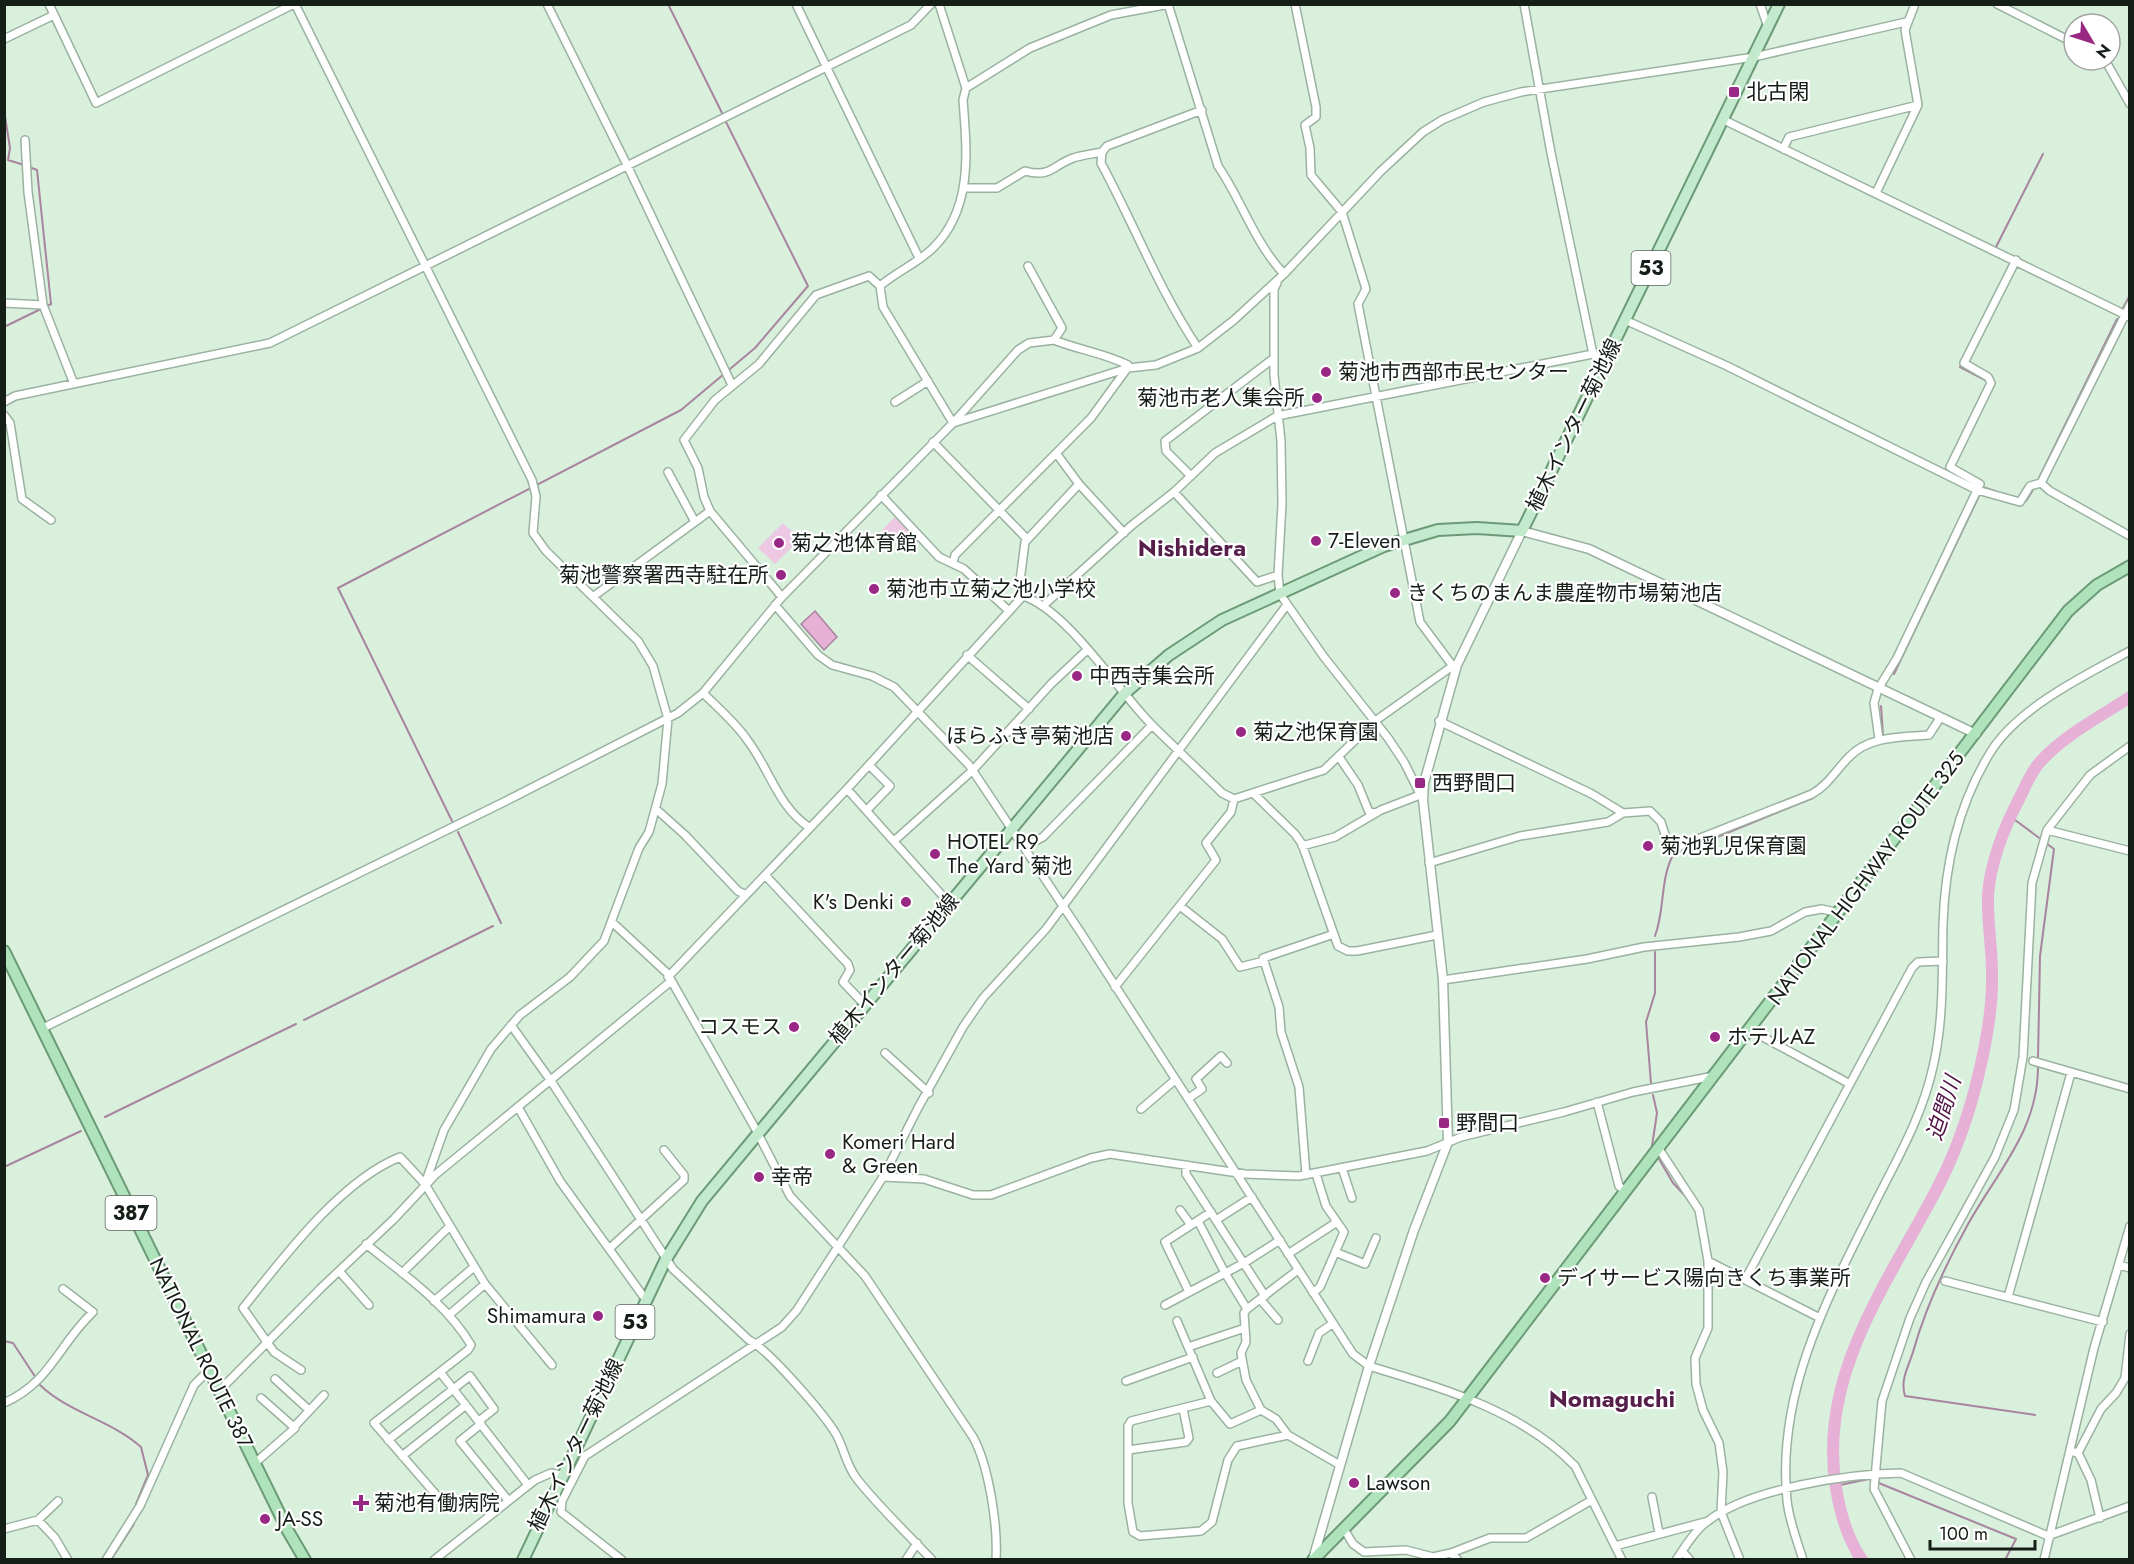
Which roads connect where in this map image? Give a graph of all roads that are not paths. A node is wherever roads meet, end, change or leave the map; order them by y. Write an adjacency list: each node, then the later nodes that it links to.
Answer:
1 (49, 4): 14 (street)
2 (294, 4): 14 (street); 37 (street)
3 (547, 4): 31 (street)
4 (796, 4): 20 (street)
5 (931, 4): 20 (street)
6 (939, 4): 22 (street)
7 (1295, 4): 34 (street)
8 (1524, 4): 23 (street)
9 (1760, 4): 16 (street)
10 (1779, 4): 16 (main road, 植木インター菊池線 / 53)
11 (1915, 4): 15 (street)
12 (1997, 4): 17 (street)
13 (1169, 5): 22 (street); 26 (street)
14 (54, 15): 18 (street)
15 (1906, 22): 19 (street); 25 (street)
16 (1768, 27): 19 (main road, 植木インター菊池線 / 53)
17 (2062, 37)
18 (4, 39)
19 (1754, 57): 23 (street); 27 (main road, 植木インター菊池線 / 53)
20 (826, 68): 31 (street); 35 (street)
21 (2112, 72): 24 (street)
22 (966, 88): 32 (street)
23 (1540, 90): 34 (street); 48 (street)
24 (2130, 104)
25 (1918, 105): 29 (street); 33 (street)
26 (1202, 111): 30 (street); 39 (street)
27 (1724, 120): 29 (street); 45 (main road, 植木インター菊池線 / 53)
28 (25, 140): 43 (street)
29 (1783, 149): 33 (street)
30 (1102, 152): 32 (street); 47 (street)
31 (627, 165): 37 (street); 54 (street)
32 (965, 188): 35 (street)
33 (1876, 193): 36 (street)
34 (1342, 212): 39 (street); 55 (street)
35 (919, 258): 40 (street)
36 (2016, 260): 44 (street); 67 (street)
37 (426, 266): 53 (street); 83 (street)
38 (1029, 266): 46 (street)
39 (1284, 274): 47 (street); 49 (street)
40 (880, 286): 52 (street); 54 (street)
41 (4, 303): 43 (street)
42 (2130, 304): 44 (street)
43 (43, 305): 53 (street)
44 (2127, 316): 65 (street)
45 (1625, 320): 50 (main road, 植木インター菊池線 / 53); 67 (street)
46 (1054, 340): 51 (street); 60 (street)
47 (1198, 348): 51 (street)
48 (1593, 354): 50 (street); 55 (street)
49 (1274, 358): 59 (street); 64 (street)
50 (1605, 362): 74 (main road, 植木インター菊池線 / 53)
51 (1128, 368): 60 (street); 62 (street)
52 (928, 381): 57 (street); 60 (street)
53 (74, 384): 56 (street)
54 (732, 385): 70 (street)
55 (1375, 397): 59 (street); 77 (street)
56 (4, 402)
57 (895, 402)
58 (4, 415): 72 (street)
59 (1277, 416): 64 (street); 81 (street)
60 (954, 423): 61 (street)
61 (933, 442): 69 (street); 71 (street)
62 (1056, 453): 66 (street); 71 (street)
63 (668, 472): 73 (street)
64 (1191, 476): 68 (street)
65 (2041, 483): 67 (street); 76 (street)
66 (1079, 484): 75 (street); 78 (street)
67 (1977, 490): 94 (street)
68 (1174, 492): 75 (street); 81 (street)
69 (881, 495): 79 (street); 85 (street)
70 (710, 511): 73 (street); 85 (street)
71 (999, 511): 78 (street); 79 (street)
72 (51, 520)
73 (695, 522): 83 (street)
74 (1522, 531): 77 (main road, 植木インター菊池線 / 53); 93 (street); 94 (street)
75 (1124, 533): 87 (street)
76 (2130, 536)
77 (1404, 538): 82 (main road, 植木インター菊池線 / 53); 93 (street)
78 (1027, 540): 84 (street)
79 (953, 563): 89 (street)
80 (2130, 566): 104 (highway, NATIONAL HIGHWAY ROUTE 325)
81 (1278, 575): 82 (street)
82 (1280, 594): 88 (street); 96 (main road, 植木インター菊池線 / 53)
83 (594, 596): 100 (street)
84 (1023, 596): 87 (street); 89 (street)
85 (782, 597): 86 (street)
86 (775, 605): 95 (street); 98 (street)
87 (1044, 605): 90 (street)
88 (1286, 606): 101 (street); 107 (street)
89 (1009, 611): 92 (street)
90 (1087, 650): 96 (street); 97 (street)
91 (2130, 651): 138 (street)
92 (967, 655): 97 (street); 98 (street)
93 (1454, 665): 101 (street); 102 (street)
94 (1878, 689): 99 (street); 105 (street)
95 (703, 693): 100 (street); 119 (street)
96 (1125, 693): 103 (street); 120 (main road, 植木インター菊池線 / 53)
97 (1029, 709): 110 (street)
98 (917, 711): 109 (street); 110 (street)
99 (1940, 718): 104 (street); 105 (street)
100 (668, 719): 115 (street); 144 (street)
101 (1375, 720): 108 (street); 113 (street)
102 (1439, 721): 113 (street); 118 (street)
103 (1152, 726): 107 (street); 124 (street)
104 (1976, 734): 132 (highway, NATIONAL HIGHWAY ROUTE 325)
105 (1879, 740): 118 (street)
106 (2130, 746): 121 (street)
107 (1179, 750): 114 (street); 130 (street)
108 (1339, 757): 112 (street); 117 (street)
109 (869, 765): 111 (street); 116 (street)
110 (973, 770): 120 (street); 122 (street)
111 (847, 789): 116 (street); 119 (street)
112 (1254, 794): 114 (street); 123 (street)
113 (1421, 797): 117 (street); 126 (street)
114 (1234, 799): 131 (street)
115 (656, 809): 128 (street); 133 (street)
116 (867, 810): 122 (street)
117 (1376, 813): 123 (street)
118 (1623, 813): 126 (street)
119 (810, 828): 127 (street)
120 (1011, 828): 124 (street); 129 (main road, 植木インター菊池線 / 53)
121 (2047, 830): 125 (street); 257 (street)
122 (894, 841): 129 (street)
123 (1302, 846): 134 (street)
124 (1024, 848): 130 (street)
125 (2130, 851)
126 (1430, 863): 135 (street)
127 (765, 875): 128 (street); 142 (street)
128 (746, 895): 139 (street)
129 (949, 903): 142 (main road, 植木インター菊池線 / 53)
130 (1062, 906): 141 (street); 155 (street)
131 (1180, 906): 137 (street); 141 (street)
132 (1839, 913): 140 (street); 145 (highway, NATIONAL HIGHWAY ROUTE 325)
133 (613, 923): 139 (street); 143 (street)
134 (1334, 934): 135 (street); 137 (street)
135 (1437, 935): 140 (street)
136 (4, 951): 144 (highway, NATIONAL ROUTE 387 / 387)
137 (1264, 961): 168 (street)
138 (1943, 961): 153 (street); 213 (street)
139 (669, 979): 152 (street); 160 (street)
140 (1443, 980): 161 (street)
141 (1115, 987): 151 (street)
142 (864, 1004): 160 (main road, 植木インター菊池線 / 53)
143 (511, 1025): 152 (street); 170 (street)
144 (43, 1028): 228 (highway, NATIONAL ROUTE 387 / 387)
145 (1750, 1030): 150 (highway, NATIONAL HIGHWAY ROUTE 325); 153 (street)
146 (885, 1053): 155 (street)
147 (2033, 1061): 149 (street)
148 (1227, 1063): 156 (street)
149 (2071, 1073): 154 (street); 205 (street)
150 (1714, 1076): 157 (street); 162 (highway, NATIONAL HIGHWAY ROUTE 325)
151 (1175, 1080): 156 (street); 159 (street)
152 (551, 1081): 158 (street); 176 (street)
153 (1850, 1084): 199 (street)
154 (2130, 1089)
155 (929, 1093): 169 (street)
156 (1189, 1098): 166 (street)
157 (1597, 1102): 161 (street); 171 (street)
158 (518, 1107): 170 (street); 186 (street)
159 (1141, 1108)
160 (758, 1134): 185 (street); 189 (main road, 植木インター菊池線 / 53)
161 (1448, 1142): 165 (street); 227 (street)
162 (1659, 1149): 171 (highway, NATIONAL HIGHWAY ROUTE 325); 190 (street)
163 (664, 1150): 176 (street)
164 (1186, 1165): 166 (street); 169 (street); 175 (street)
165 (1342, 1168): 167 (street); 173 (street)
166 (1236, 1172): 168 (street); 172 (street)
167 (1316, 1174): 168 (street); 178 (street)
168 (1306, 1175)
169 (884, 1177): 185 (street)
170 (425, 1184): 181 (street); 184 (street); 220 (street)
171 (1626, 1192): 238 (highway, NATIONAL HIGHWAY ROUTE 325)
172 (1252, 1197): 177 (street); 183 (street)
173 (1352, 1198)
174 (1180, 1210): 179 (street)
175 (1211, 1212): 177 (street); 179 (street)
176 (640, 1219): 186 (street); 189 (street)
177 (1216, 1220): 191 (street)
178 (1337, 1222): 187 (street); 188 (street)
179 (1195, 1223): 198 (street); 203 (street)
180 (2130, 1226): 192 (street)
181 (450, 1227): 193 (street); 197 (street)
182 (1376, 1238): 187 (street)
183 (1280, 1240): 188 (street); 191 (street)
184 (366, 1244): 196 (street); 197 (street)
185 (838, 1246): 221 (street); 288 (street)
186 (610, 1248): 207 (street)
187 (1335, 1252): 204 (street)
188 (1288, 1254): 195 (street)
189 (666, 1259): 207 (main road, 植木インター菊池線 / 53); 221 (street)
190 (1708, 1261): 199 (street); 267 (street)
191 (1244, 1263): 198 (street); 206 (street)
192 (2119, 1265): 194 (street); 216 (street)
193 (474, 1267): 201 (street); 208 (street)
194 (2130, 1268)
195 (1298, 1270): 204 (street); 206 (street)
196 (339, 1271): 209 (street); 220 (street)
197 (402, 1273): 208 (street)
198 (1225, 1274): 203 (street); 211 (street)
199 (1746, 1278): 213 (street)
200 (1945, 1281): 205 (street)
201 (485, 1284): 212 (street); 226 (street)
202 (63, 1289): 240 (street)
203 (1189, 1292): 210 (street)
204 (1313, 1293): 217 (street)
205 (2008, 1297): 216 (street)
206 (1263, 1298): 211 (street); 214 (street)
207 (646, 1300): 254 (main road, 植木インター菊池線 / 53)
208 (434, 1301): 212 (street)
209 (369, 1305)
210 (1165, 1305)
211 (1247, 1309): 218 (street)
212 (449, 1315): 230 (street)
213 (1820, 1318): 260 (street)
214 (1278, 1320)
215 (1177, 1321): 222 (street)
216 (2103, 1322): 250 (street)
217 (1332, 1324): 225 (street); 227 (street)
218 (1245, 1328): 222 (street); 224 (street)
219 (2130, 1334): 251 (street)
220 (268, 1342): 229 (street); 235 (street)
221 (755, 1343): 253 (street); 275 (street)
222 (1188, 1347): 223 (street)
223 (1192, 1357): 233 (street); 239 (street)
224 (1242, 1361): 231 (street); 244 (street)
225 (1308, 1361)
226 (552, 1365)
227 (1369, 1366): 238 (street); 256 (street)
228 (210, 1370): 235 (highway, NATIONAL ROUTE 387 / 387); 282 (street)
229 (301, 1370)
230 (440, 1372): 234 (street); 248 (street)
231 (1217, 1372)
232 (275, 1379): 243 (street)
233 (1126, 1382)
234 (453, 1388): 241 (street); 245 (street); 248 (street)
235 (220, 1390): 255 (highway, NATIONAL ROUTE 387 / 387)
236 (324, 1395): 243 (street)
237 (261, 1398): 246 (street)
238 (1468, 1398): 264 (street); 272 (highway, NATIONAL HIGHWAY ROUTE 325)
239 (1211, 1401): 242 (street); 244 (street)
240 (4, 1403)
241 (466, 1405): 245 (street); 252 (street)
242 (1183, 1409): 249 (street); 249 (street)
243 (309, 1410): 246 (street)
244 (1261, 1410): 247 (street)
245 (480, 1422): 259 (street); 263 (street)
246 (294, 1427): 255 (street)
247 (1287, 1435): 249 (street); 256 (street)
248 (388, 1440): 252 (street)
249 (1128, 1450)
250 (2069, 1450): 251 (street); 274 (street)
251 (2078, 1453): 268 (street)
252 (402, 1456): 261 (street)
253 (580, 1460): 254 (street); 285 (street)
254 (568, 1462): 258 (main road, 植木インター菊池線 / 53)
255 (255, 1463): 283 (highway, NATIONAL ROUTE 387 / 387)
256 (1340, 1465): 289 (street)
257 (1875, 1474): 260 (street); 274 (street); 297 (street)
258 (561, 1475): 259 (street); 284 (main road, 植木インター菊池線 / 53)
259 (528, 1485): 263 (street)
260 (1786, 1490): 267 (street); 296 (street)
261 (438, 1497)
262 (1652, 1497): 273 (street)
263 (508, 1500): 280 (street)
264 (1592, 1500): 276 (street); 279 (street)
265 (58, 1502): 269 (street)
266 (2130, 1506): 268 (street)
267 (1721, 1512): 270 (street); 295 (street)
268 (2100, 1518): 274 (street)
269 (38, 1520): 271 (street); 281 (street)
270 (1706, 1522): 273 (street); 278 (street)
271 (4, 1529)
272 (1344, 1529): 277 (street); 289 (highway, NATIONAL HIGHWAY ROUTE 325)
273 (1659, 1533): 276 (street)
274 (2048, 1536): 298 (street)
275 (916, 1543): 286 (street); 287 (street)
276 (1615, 1546): 292 (street)
277 (1406, 1550): 279 (street); 290 (street)
278 (1682, 1551): 293 (street); 294 (street)
279 (1451, 1553): 291 (street)
280 (439, 1558)
281 (68, 1560)
282 (106, 1560)
283 (305, 1560)
284 (523, 1560)
285 (622, 1560)
286 (906, 1560)
287 (932, 1560)
288 (996, 1560)
289 (1313, 1560)
290 (1405, 1560)
291 (1458, 1560)
292 (1622, 1560)
293 (1676, 1560)
294 (1690, 1560)
295 (1740, 1560)
296 (1803, 1560)
297 (1911, 1560)
298 (2044, 1560)

